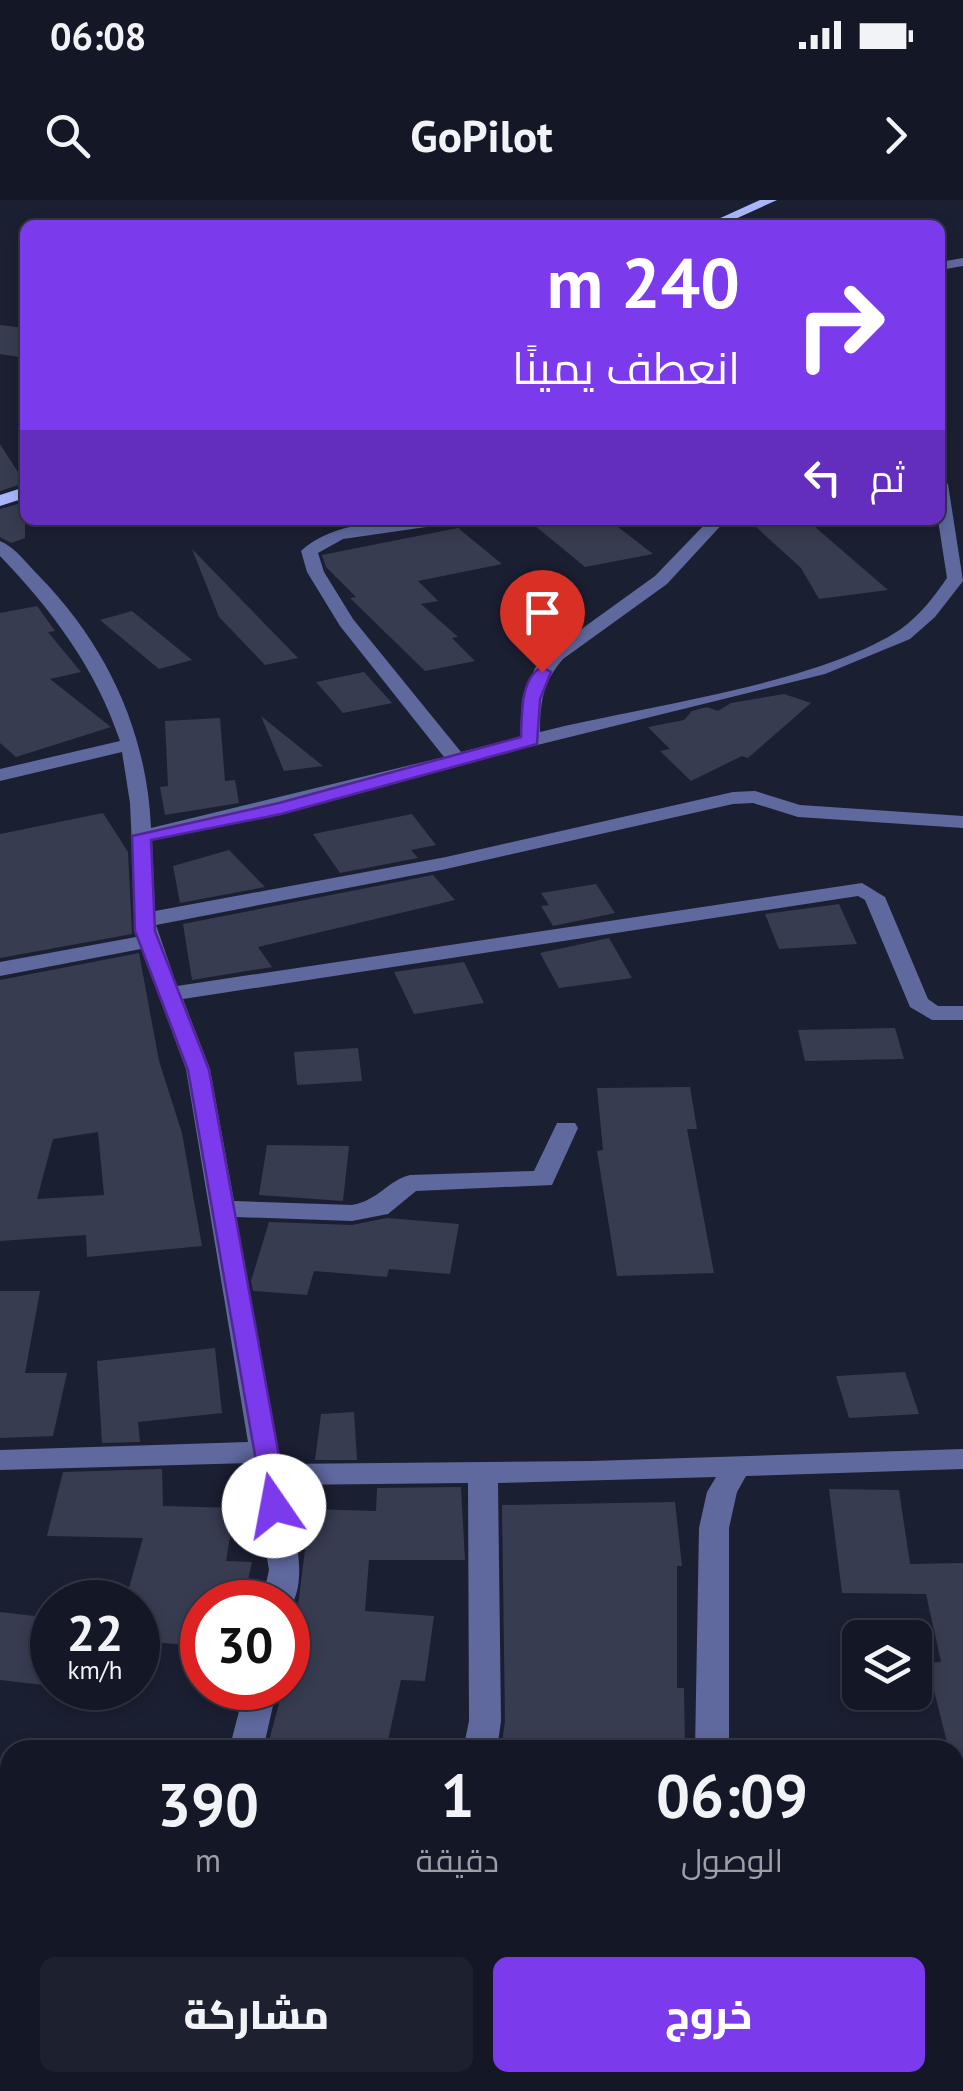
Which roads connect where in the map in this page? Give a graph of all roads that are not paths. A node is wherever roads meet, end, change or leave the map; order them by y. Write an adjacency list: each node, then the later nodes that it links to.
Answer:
1 (770, 200): 2 (main road)
2 (722, 220)
3 (945, 497): 4 (street)
4 (955, 523): 8 (street)
5 (404, 525): 10 (street)
6 (713, 525): 8 (street)
7 (0, 546): 9 (street)
8 (530, 740): 10 (street)
9 (131, 744): 11 (street); 13 (street)
10 (456, 760): 13 (street)
11 (0, 775)
12 (963, 822): 14 (street)
13 (142, 836): 14 (street)
14 (147, 930): 15 (street); 16 (street)
15 (0, 968)
16 (169, 994): 17 (street); 19 (street)
17 (963, 1014)
18 (566, 1128): 19 (street)
19 (224, 1208): 22 (street)
20 (963, 1459): 23 (street)
21 (0, 1460): 22 (street)
22 (266, 1463): 24 (street); 25 (street)
23 (736, 1467): 24 (street); 29 (street)
24 (483, 1474): 28 (street)
25 (282, 1580)
26 (256, 1710): 27 (street)
27 (248, 1740)
28 (482, 1740)
29 (712, 1740)

